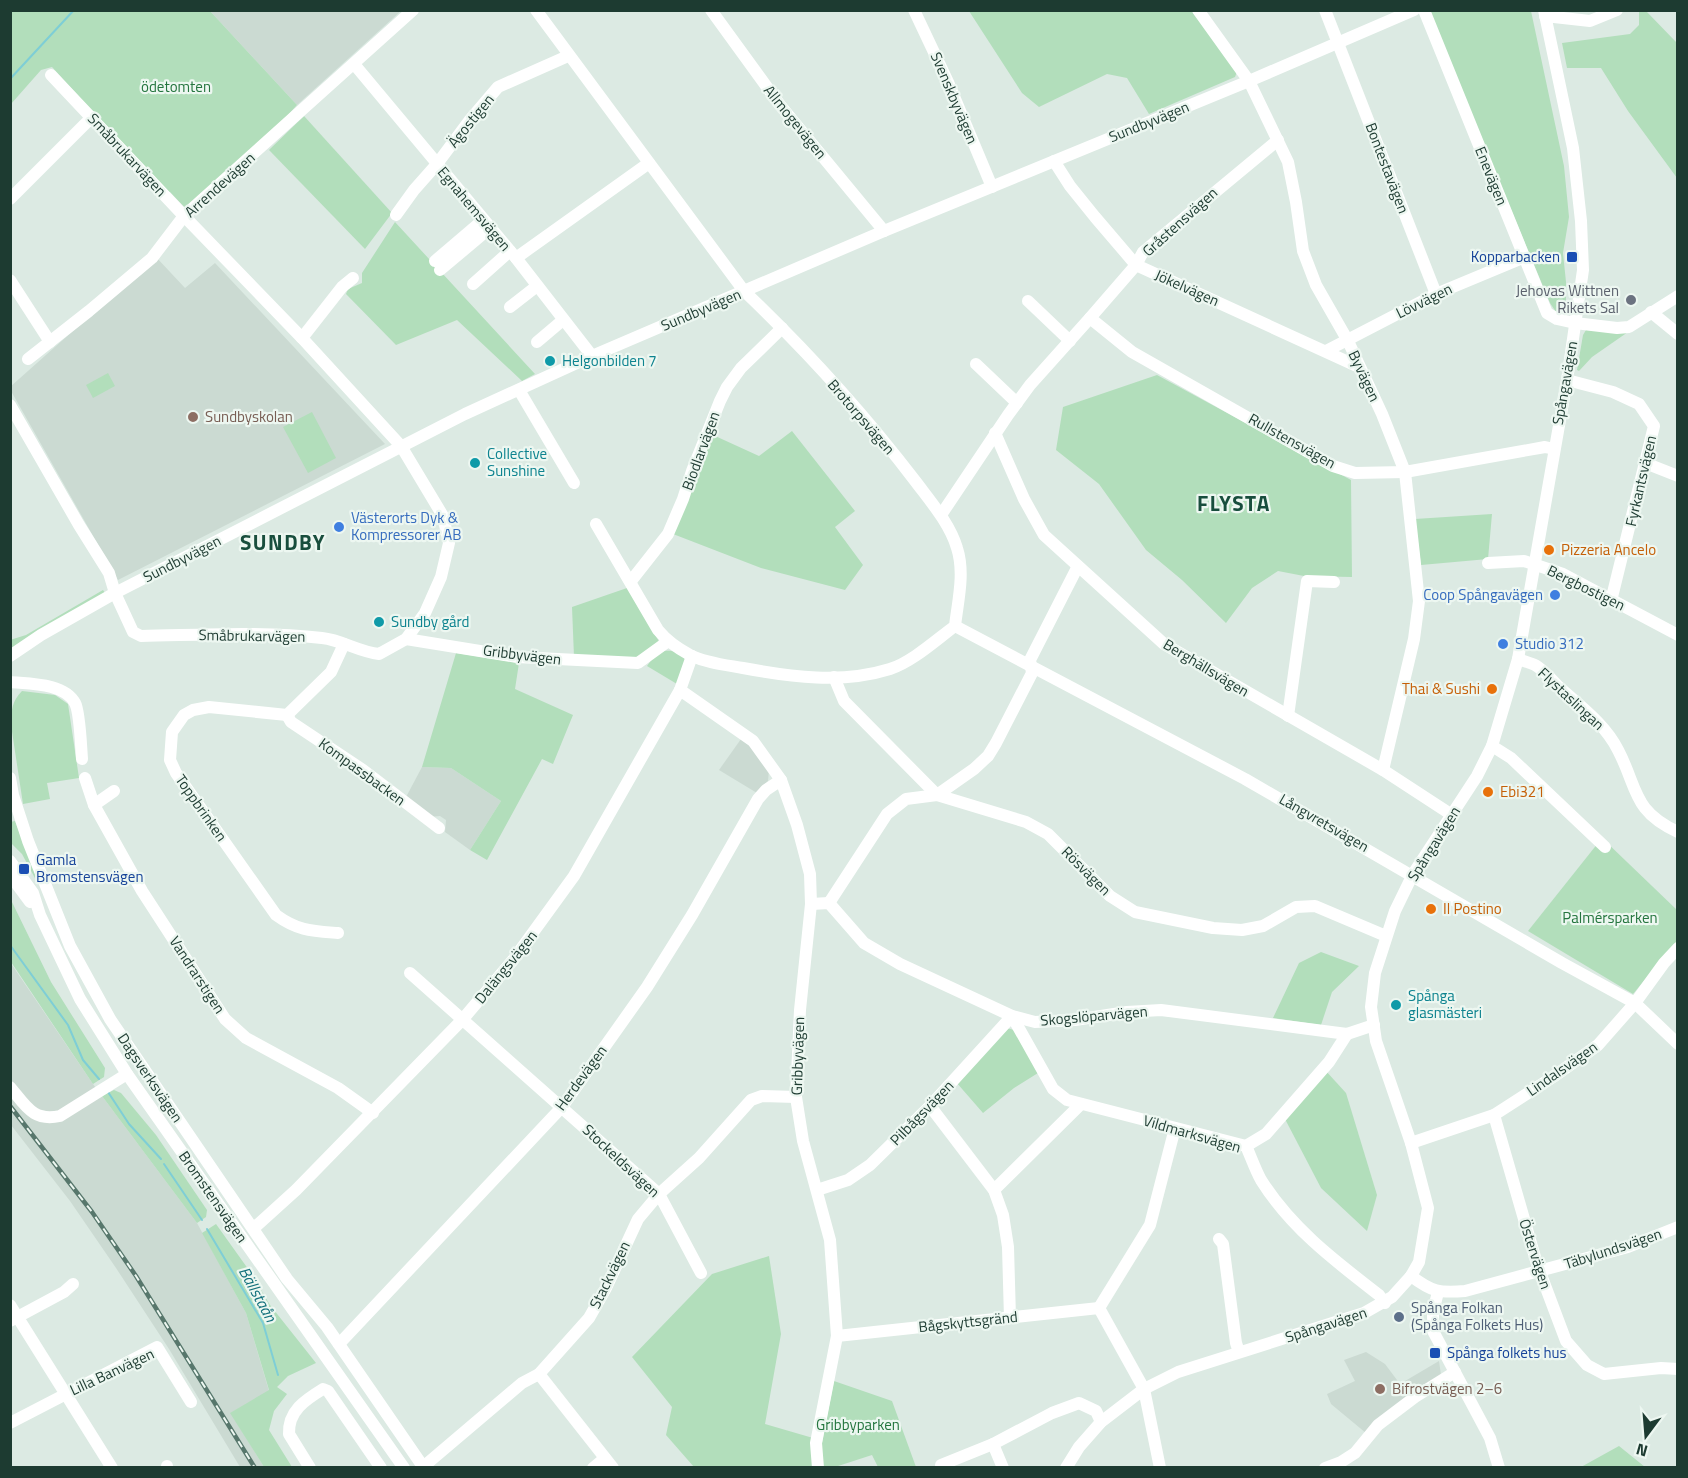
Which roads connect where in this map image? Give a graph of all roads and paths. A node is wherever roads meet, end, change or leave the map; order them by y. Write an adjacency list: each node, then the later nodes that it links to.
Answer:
1 (413, 10): 13 (street, Arrendevägen)
2 (536, 10): 12 (street, Brotorpsvägen)
3 (711, 10): 26 (street, Allmogevägen)
4 (914, 10): 21 (street, Svenskbyvägen)
5 (1198, 10): 15 (street, Byvägen)
6 (1325, 10): 11 (street, Bontestavägen)
7 (1414, 10): 11 (street, Sundbyvägen)
8 (1424, 10): 28 (street, Enevägen)
9 (1617, 10): 10 (street)
10 (1544, 13): 43 (street, Spångavägen)
11 (1339, 42): 15 (street, Sundbyvägen); 36 (street, Bontestavägen)
12 (568, 56): 19 (street, Brotorpsvägen); 20 (street, Ägostigen)
13 (354, 64): 20 (street, Egnahemsvägen); 24 (street, Arrendevägen)
14 (51, 75): 16 (street, Småbrukarvägen)
15 (1249, 81): 17 (street, Byvägen); 18 (street, Sundbyvägen)
16 (92, 117): 22 (street); 24 (street, Småbrukarvägen)
17 (1278, 140): 29 (street, Gråstensvägen); 48 (street, Byvägen)
18 (1054, 161): 21 (street, Sundbyvägen); 29 (street, Jökelvägen)
19 (649, 163): 27 (street); 35 (street, Brotorpsvägen)
20 (437, 165): 23 (street, Ägostigen); 25 (street, Egnahemsvägen)
21 (992, 187): 26 (street, Sundbyvägen)
22 (10, 199)
23 (396, 215)
24 (184, 216): 46 (street, Småbrukarvägen); 49 (street, Arrendevägen)
25 (487, 224): 27 (street, Egnahemsvägen); 30 (street)
26 (884, 231): 35 (street, Sundbyvägen)
27 (513, 255): 33 (street); 34 (street, Egnahemsvägen)
28 (1525, 257): 36 (street, Lövvägen); 43 (street, Enevägen)
29 (1136, 265): 41 (street, Gråstensvägen); 51 (street, Jökelvägen)
30 (437, 266)
31 (353, 278): 46 (street)
32 (10, 279): 49 (street)
33 (472, 284)
34 (537, 286): 39 (street); 42 (street, Egnahemsvägen)
35 (744, 291): 44 (street, Brotorpsvägen); 52 (street, Sundbyvägen)
36 (1436, 294): 48 (street, Lövvägen)
37 (1677, 296): 40 (street)
38 (1028, 301): 47 (street)
39 (510, 307)
40 (1651, 312): 43 (street); 45 (street)
41 (1090, 318): 47 (street, Gråstensvägen); 64 (street, Rullstensvägen)
42 (563, 320): 50 (street); 52 (street, Egnahemsvägen)
43 (1575, 323): 56 (street, Spångavägen)
44 (782, 328): 67 (street, Brotorpsvägen); 72 (street, Biodlarvägen)
45 (1677, 334)
46 (302, 338): 61 (street, Småbrukarvägen)
47 (1070, 341): 58 (street, Gråstensvägen)
48 (1348, 341): 51 (street, Lövvägen); 55 (street, Byvägen)
49 (50, 342): 53 (street, Arrendevägen)
50 (537, 342)
51 (1326, 351): 55 (street, Jökelvägen)
52 (592, 357): 57 (street, Sundbyvägen)
53 (28, 359)
54 (976, 364): 58 (street)
55 (1359, 367): 64 (street, Byvägen)
56 (1567, 380): 62 (street, Spångavägen); 63 (street, Fyrkantsvägen)
57 (519, 390): 61 (street, Sundbyvägen); 66 (street)
58 (1017, 403): 60 (street, Gråstensvägen)
59 (10, 405): 74 (street)
60 (995, 434): 67 (street, Gråstensvägen); 71 (street, Berghällsvägen)
61 (401, 446): 74 (street, Sundbyvägen); 78 (street, Småbrukarvägen)
62 (1554, 449): 64 (street, Rullstensvägen); 70 (street, Spångavägen)
63 (1646, 463): 65 (street); 75 (street, Fyrkantsvägen)
64 (1406, 472): 92 (street, Byvägen)
65 (1677, 476)
66 (574, 483)
67 (941, 515): 76 (street, Brotorpsvägen)
68 (596, 524): 72 (street)
69 (1488, 562): 70 (street, Bergbostigen)
70 (1534, 564): 75 (street, Bergbostigen); 83 (street, Spångavägen)
71 (1078, 566): 84 (street); 89 (street, Berghällsvägen)
72 (631, 581): 79 (street)
73 (1334, 582): 89 (street)
74 (115, 593): 80 (street, Småbrukarvägen); 81 (street, Sundbyvägen)
75 (1611, 601): 77 (street, Bergbostigen)
76 (955, 626): 84 (street, Långvretsvägen); 85 (street)
77 (1677, 635)
78 (406, 639): 79 (street, Gribbyvägen); 80 (street, Småbrukarvägen)
79 (668, 642): 82 (street)
80 (344, 644): 88 (street)
81 (10, 656)
82 (692, 656): 85 (street); 87 (street, Dalängsvägen)
83 (1518, 659): 90 (street, Spångavägen); 101 (street, Flystaslingan)
84 (1031, 666): 97 (street); 104 (street, Långvretsvägen)
85 (834, 677): 97 (street, Rösvägen)
86 (10, 682): 91 (street)
87 (680, 690): 95 (street, Gribbyvägen); 115 (street, Dalängsvägen)
88 (287, 715): 100 (street, Kompassbacken); 109 (street, Toppbrinken)
89 (1288, 716): 92 (street, Berghällsvägen)
90 (1492, 746): 99 (street, Spångavägen); 102 (street)
91 (82, 759)
92 (1383, 770): 99 (street, Berghällsvägen)
93 (10, 778): 134 (street, Dagsverksvägen)
94 (85, 778): 98 (street, Vandrarstigen)
95 (781, 780): 107 (street, Gribbyvägen); 124 (street, Herdevägen)
96 (114, 791): 98 (street)
97 (937, 795): 106 (street); 110 (street, Rösvägen)
98 (94, 805): 125 (street, Vandrarstigen)
99 (1452, 815): 104 (street, Spångavägen)
100 (439, 828)
101 (1677, 832)
102 (1605, 847)
103 (10, 861): 108 (street, Bromstensvägen)
104 (1413, 874): 110 (street, Spångavägen); 113 (street, Långvretsvägen)
105 (10, 875): 108 (street, Bromstensvägen)
106 (829, 903): 107 (street); 114 (street, Skogslöparvägen)
107 (811, 904): 121 (street, Gribbyvägen)
108 (40, 915): 119 (street, Bromstensvägen)
109 (338, 933)
110 (1386, 936): 116 (street, Spångavägen)
111 (1677, 948): 113 (street, Lindalsvägen)
112 (410, 973): 115 (street, Stockeldsvägen)
113 (1635, 1003): 118 (street, Långvretsvägen); 126 (street, Lindalsvägen)
114 (1012, 1016): 117 (street, Skogslöparvägen); 122 (street, Vildmarksvägen); 123 (street, Pilbågsvägen)
115 (464, 1019): 124 (street, Stockeldsvägen); 125 (street, Dalängsvägen)
116 (1374, 1025): 117 (street, Skogslöparvägen); 128 (street, Spångavägen)
117 (1347, 1034): 129 (street)
118 (1677, 1044)
119 (127, 1074): 120 (street); 163 (street, Bromstensvägen)
120 (10, 1087)
121 (796, 1096): 130 (street, Gribbyvägen); 132 (street, Stackvägen)
122 (1081, 1104): 127 (street, Vildmarksvägen); 131 (street)
123 (930, 1106): 130 (street, Pilbågsvägen); 131 (street)
124 (562, 1107): 132 (street, Stockeldsvägen); 147 (street, Herdevägen)
125 (373, 1113): 134 (street, Dalängsvägen)
126 (1494, 1115): 128 (street, Lindalsvägen); 136 (street, Östervägen)
127 (1175, 1128): 129 (street, Vildmarksvägen); 143 (street)
128 (1411, 1143): 138 (street, Spångavägen)
129 (1246, 1146): 141 (street, Vildmarksvägen)
130 (817, 1190): 146 (street, Gribbyvägen)
131 (994, 1190): 144 (street)
132 (659, 1194): 137 (street, Stockeldsvägen); 151 (street, Stackvägen)
133 (1677, 1227): 136 (street, Täbylundsvägen)
134 (254, 1228): 147 (street, Dagsverksvägen)
135 (1220, 1239): 148 (street)
136 (1540, 1272): 140 (street, Täbylundsvägen); 149 (street, Östervägen)
137 (701, 1273)
138 (1411, 1276): 140 (street); 141 (street, Spångavägen)
139 (73, 1284): 145 (street)
140 (1438, 1292): 150 (street)
141 (1385, 1303): 148 (street, Spångavägen)
142 (10, 1305): 145 (street)
143 (1099, 1308): 144 (street, Bågskyttsgränd); 152 (street)
144 (1010, 1318): 146 (street, Bågskyttsgränd)
145 (14, 1319): 153 (street)
146 (837, 1336): 166 (street, Gribbyvägen)
147 (339, 1344): 164 (street, Dagsverksvägen)
148 (1239, 1352): 152 (street, Spångavägen)
149 (1677, 1369)
150 (1455, 1372): 170 (street); 171 (street)
151 (539, 1374): 158 (street); 164 (street, Stackvägen)
152 (1144, 1389): 155 (street, Spångavägen); 169 (street)
153 (66, 1392): 154 (street, Lilla Banvägen); 156 (street, Lilla Banvägen); 160 (street)
154 (191, 1402)
155 (1101, 1422): 157 (street); 168 (street, Spångavägen)
156 (10, 1423)
157 (993, 1444): 159 (street); 167 (street)
158 (609, 1463): 165 (street)
159 (941, 1465)
160 (112, 1467)
161 (310, 1467): 162 (street)
162 (381, 1467)
163 (404, 1467)
164 (424, 1467)
165 (593, 1467)
166 (818, 1467)
167 (1003, 1467)
168 (1066, 1467)
169 (1160, 1467)
170 (1325, 1467)
171 (1499, 1467)

